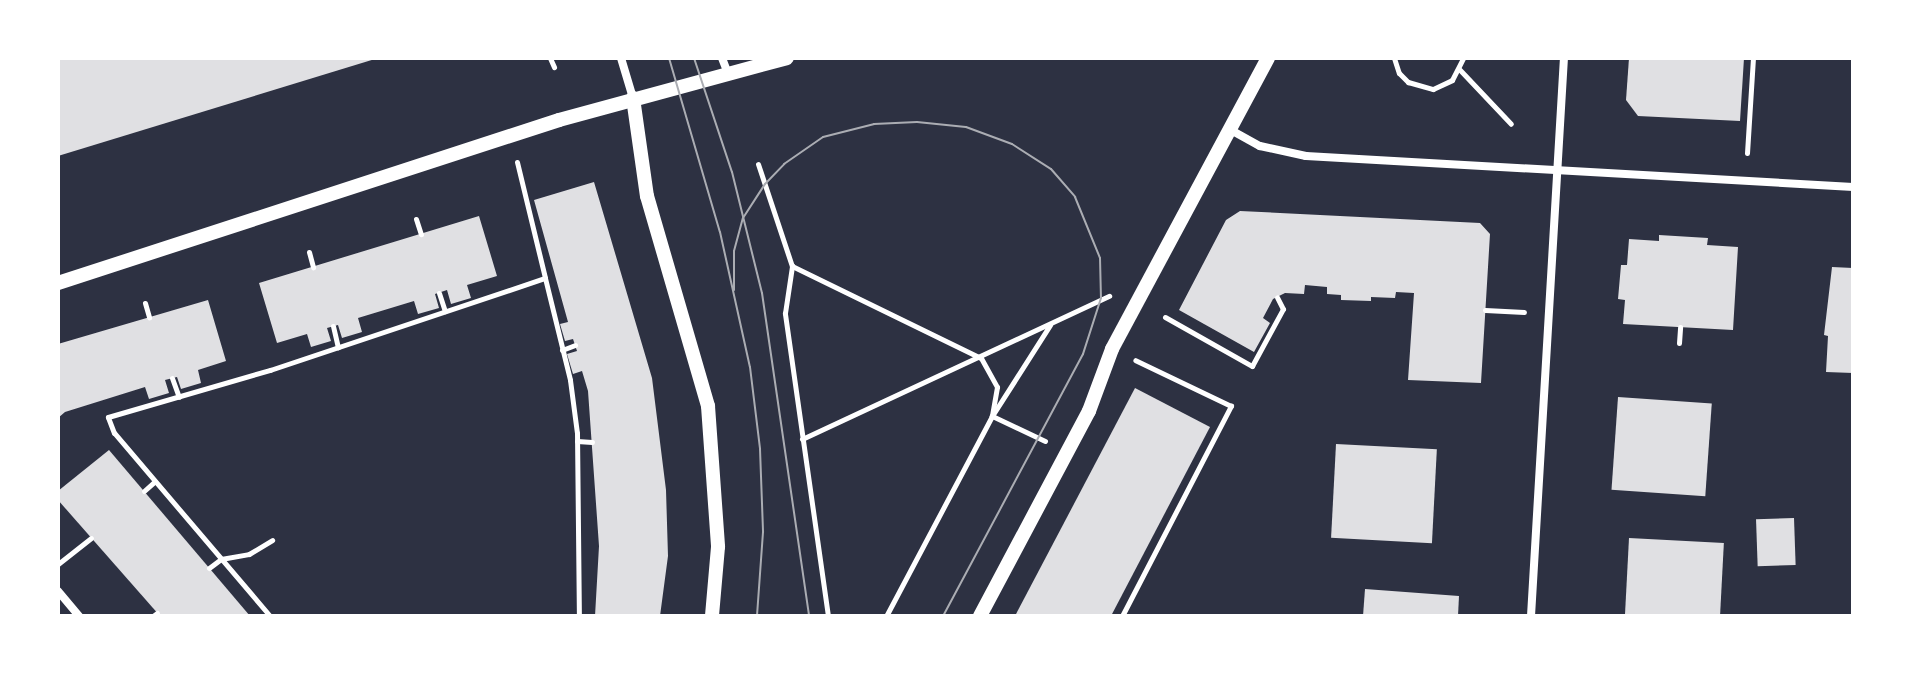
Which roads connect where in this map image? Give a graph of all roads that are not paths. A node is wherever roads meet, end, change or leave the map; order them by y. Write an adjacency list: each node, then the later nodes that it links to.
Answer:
1 (621, 58): 7 (street)
2 (722, 58): 6 (street)
3 (787, 58): 6 (street)
4 (1268, 58): 8 (street)
5 (1564, 58): 9 (street)
6 (728, 74): 7 (street)
7 (633, 98): 11 (street); 14 (street)
8 (1229, 129): 9 (street); 15 (street)
9 (1558, 169): 10 (street); 16 (street)
10 (1853, 187)
11 (58, 283)
12 (58, 591): 13 (street)
13 (79, 616)
14 (712, 616)
15 (980, 616)
16 (1531, 616)

